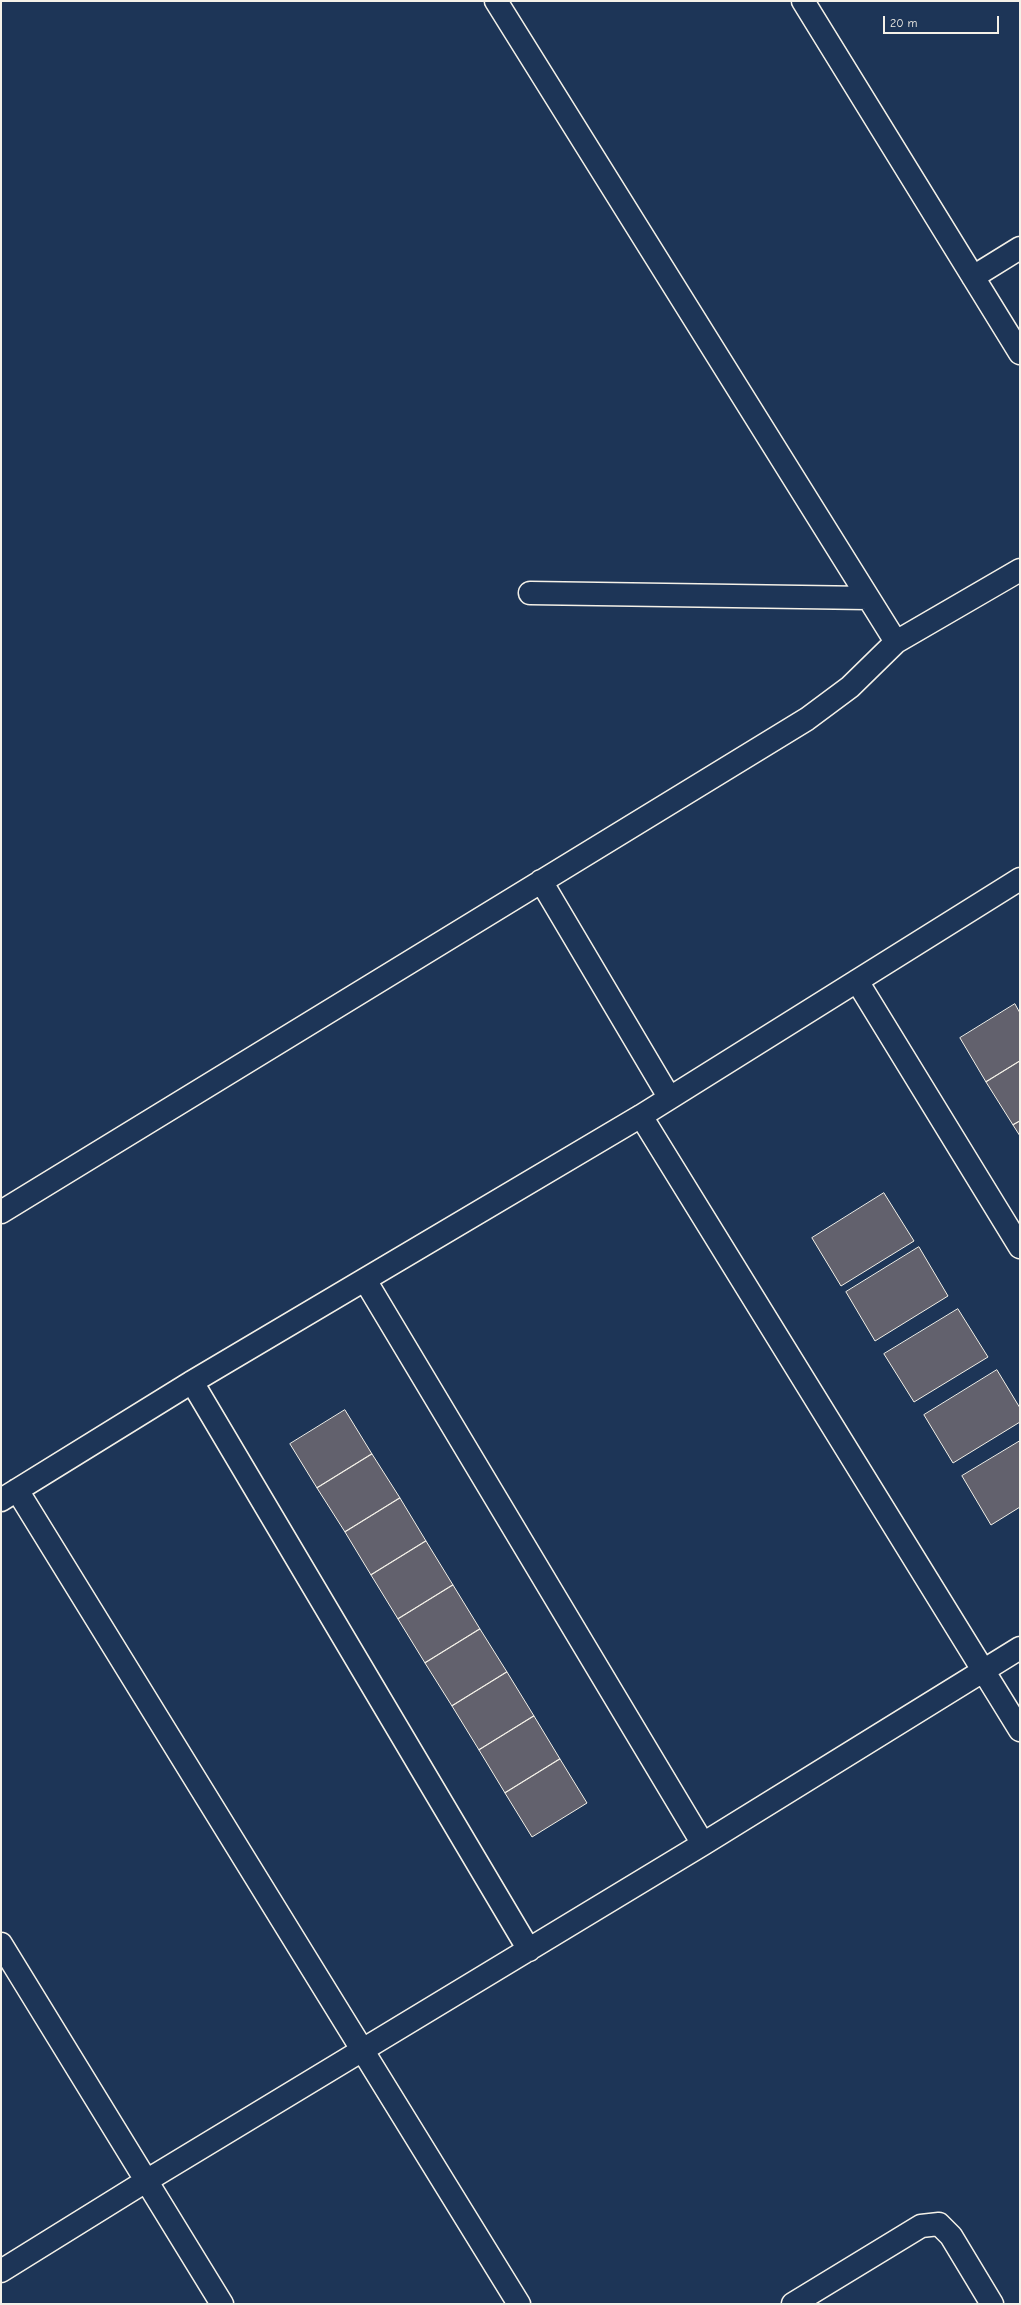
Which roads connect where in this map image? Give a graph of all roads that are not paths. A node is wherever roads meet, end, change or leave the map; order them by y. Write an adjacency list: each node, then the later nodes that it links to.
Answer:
1 (496, 1): 8 (street)
2 (803, 1): 4 (street)
3 (1020, 248): 4 (street)
4 (973, 277): 5 (street)
5 (1020, 353)
6 (1020, 570): 9 (street)
7 (530, 593): 8 (street)
8 (868, 598): 9 (street)
9 (896, 642): 10 (street)
10 (541, 881): 13 (street); 15 (street)
11 (1019, 882): 12 (street)
12 (857, 981): 13 (street); 16 (street)
13 (669, 1097): 14 (street)
14 (641, 1116): 17 (street); 21 (street)
15 (1, 1212)
16 (1020, 1247)
17 (365, 1280): 18 (street); 23 (street)
18 (192, 1382): 19 (street); 25 (street)
19 (9, 1495): 26 (street)
20 (1020, 1648): 21 (street)
21 (983, 1671): 22 (street); 23 (street)
22 (1020, 1730)
23 (703, 1844): 25 (street)
24 (1, 1944): 27 (street)
25 (529, 1950): 26 (street)
26 (363, 2050): 27 (street); 30 (street)
27 (146, 2181): 28 (street); 29 (street)
28 (1, 2271)
29 (222, 2304)
30 (520, 2304)
31 (793, 2304): 32 (street)
32 (992, 2304)

